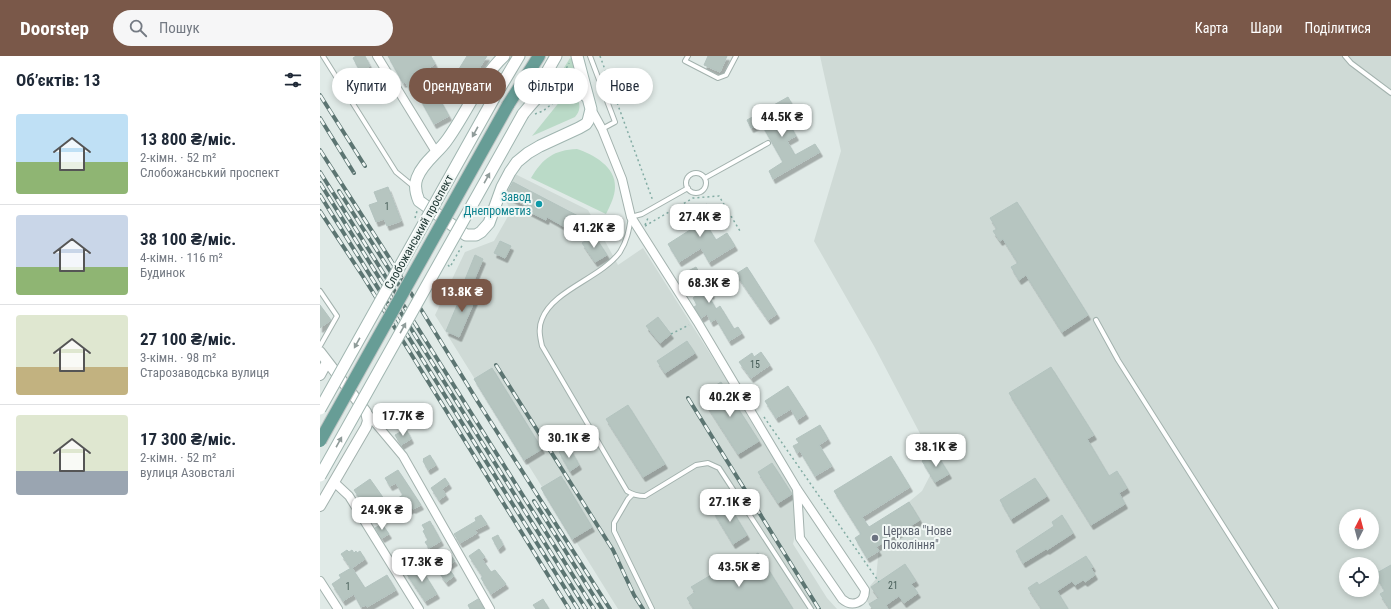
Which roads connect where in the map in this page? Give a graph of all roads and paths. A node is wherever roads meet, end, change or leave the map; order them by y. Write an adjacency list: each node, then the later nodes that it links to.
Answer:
1 (323, 56): 30 (lane)
2 (377, 56): 28 (street)
3 (504, 56): 14 (main road)
4 (519, 56): 16 (main road, Слобожанський проспект)
5 (534, 56): 22 (main road, Слобожанський проспект)
6 (539, 56): 22 (main road, Слобожанський проспект)
7 (556, 56): 24 (main road)
8 (577, 56): 15 (main road)
9 (590, 56): 26 (lane)
10 (600, 56): 32 (path)
11 (688, 56): 12 (lane)
12 (736, 56)
13 (1345, 56): 17 (lane)
14 (493, 68)
15 (580, 68)
16 (506, 78)
17 (1391, 93)
18 (588, 98): 23 (main road)
19 (470, 104): 28 (main road)
20 (491, 104): 47 (main road, Слобожанський проспект, one-way to 47, bridge)
21 (533, 104): 24 (main road)
22 (508, 105): 50 (main road, Слобожанський проспект, bridge)
23 (591, 109): 25 (main road); 26 (street)
24 (523, 114): 51 (main road, one-way to 24, bridge)
25 (579, 128): 26 (street); 30 (main road)
26 (602, 129): 33 (street)
27 (768, 143): 29 (lane)
28 (436, 152): 30 (main road)
29 (705, 178): 31 (lane); 31 (lane)
30 (415, 187)
31 (688, 188): 32 (lane)
32 (651, 209): 33 (lane); 34 (path)
33 (631, 217): 41 (street); 54 (lane)
34 (645, 226): 35 (path); 36 (path)
35 (648, 231)
36 (740, 232)
37 (464, 244): 38 (path)
38 (448, 266)
39 (320, 291): 43 (lane)
40 (1096, 320): 63 (lane)
41 (697, 321): 42 (path); 53 (street)
42 (671, 334)
43 (320, 346)
44 (320, 352): 45 (street)
45 (327, 362): 46 (street); 48 (street)
46 (320, 375)
47 (320, 409)
48 (366, 412): 52 (street); 60 (street)
49 (764, 416): 57 (path)
50 (320, 441)
51 (320, 476)
52 (334, 482): 55 (street); 59 (street)
53 (797, 489): 53 (street)
54 (632, 494): 61 (lane); 62 (lane)
55 (320, 506)
56 (320, 581): 58 (street)
57 (880, 582)
58 (338, 609)
59 (418, 609)
60 (490, 609)
61 (652, 609)
62 (811, 609)
63 (1276, 609)

